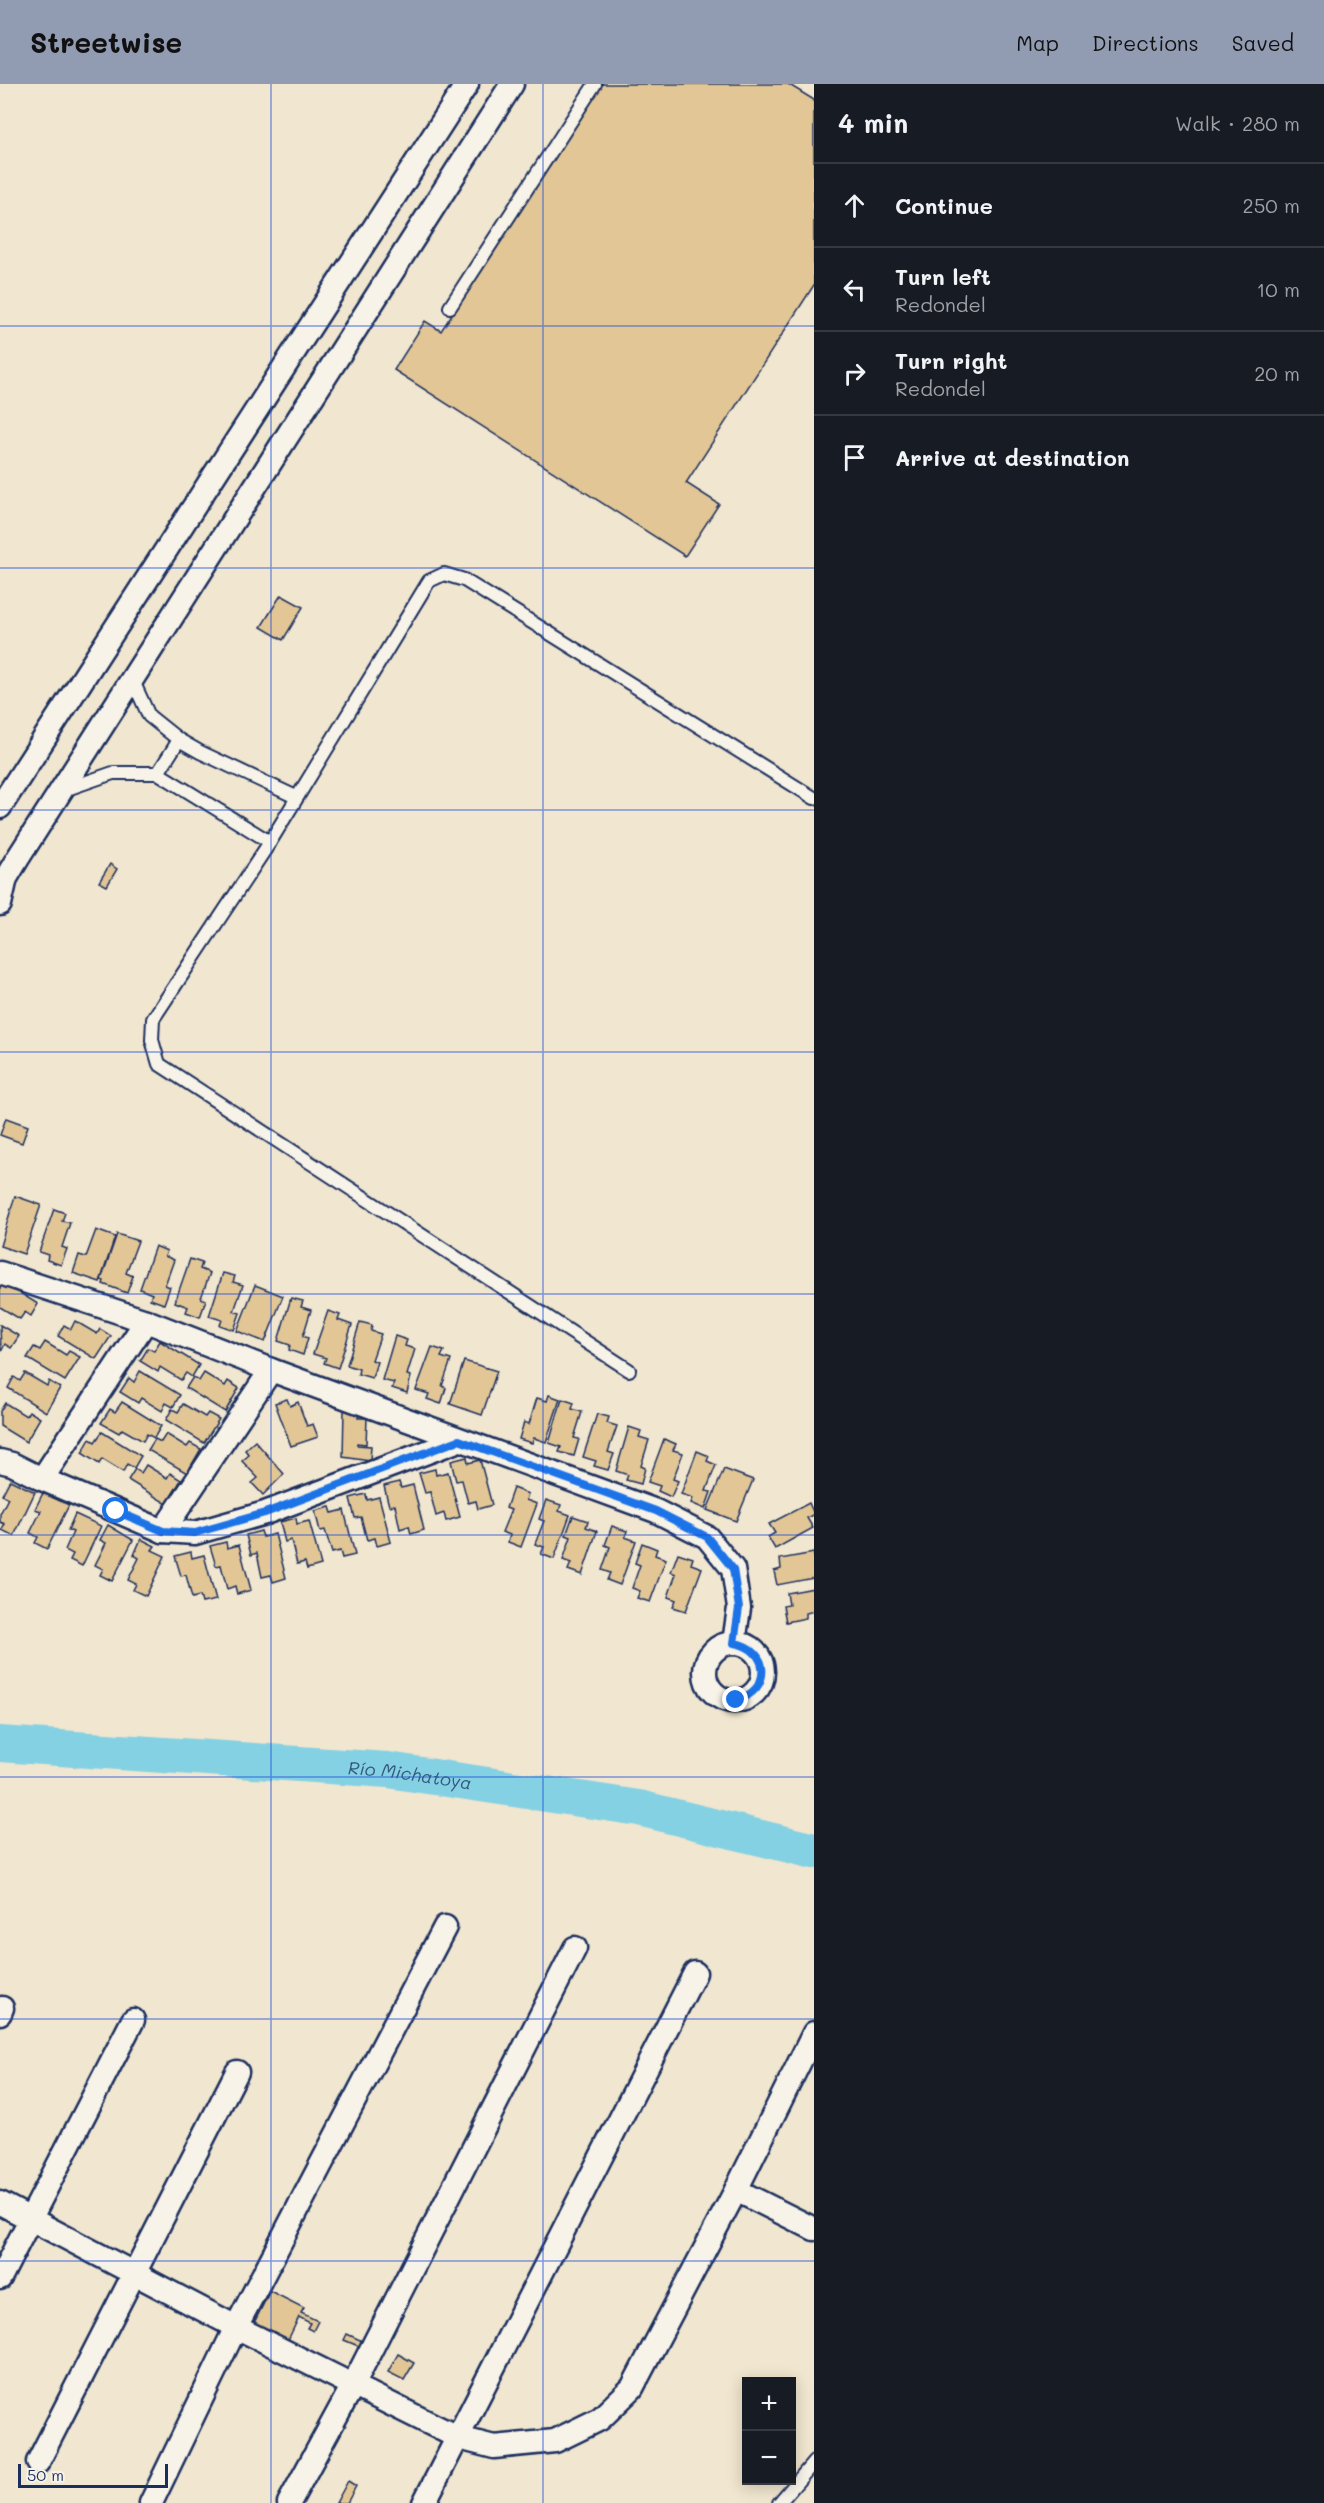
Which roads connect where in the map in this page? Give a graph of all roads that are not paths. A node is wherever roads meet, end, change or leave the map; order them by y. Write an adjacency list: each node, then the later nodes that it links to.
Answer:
1 (467, 84): 11 (street)
2 (512, 84): 5 (street)
3 (595, 84): 4 (lane)
4 (450, 307)
5 (133, 681): 6 (lane); 8 (street)
6 (179, 740): 7 (lane); 9 (lane)
7 (158, 773): 8 (lane); 12 (lane)
8 (60, 791): 13 (street)
9 (296, 797): 10 (lane); 12 (lane)
10 (814, 798)
11 (0, 807)
12 (270, 842): 17 (lane)
13 (0, 904)
14 (0, 1273): 15 (street)
15 (146, 1321): 16 (street); 20 (street)
16 (271, 1370): 18 (street); 21 (street)
17 (629, 1370)
18 (459, 1440): 21 (street); 22 (street)
19 (0, 1461): 20 (street)
20 (42, 1479): 21 (street)
21 (163, 1531)
22 (734, 1643)
23 (444, 1927): 35 (street)
24 (575, 1948): 36 (street)
25 (695, 1973): 37 (street)
26 (133, 2020): 31 (street)
27 (814, 2033): 29 (street)
28 (237, 2072): 33 (street)
29 (736, 2190): 32 (street); 37 (street)
30 (0, 2203): 31 (street)
31 (32, 2219): 33 (street); 34 (street)
32 (814, 2229)
33 (133, 2274): 35 (street); 38 (street)
34 (0, 2278)
35 (236, 2327): 36 (street); 40 (street)
36 (352, 2387): 37 (street); 41 (street)
37 (459, 2438): 42 (street)
38 (38, 2462)
39 (814, 2462): 43 (lane)
40 (152, 2503)
41 (289, 2503)
42 (424, 2503)
43 (779, 2503)

